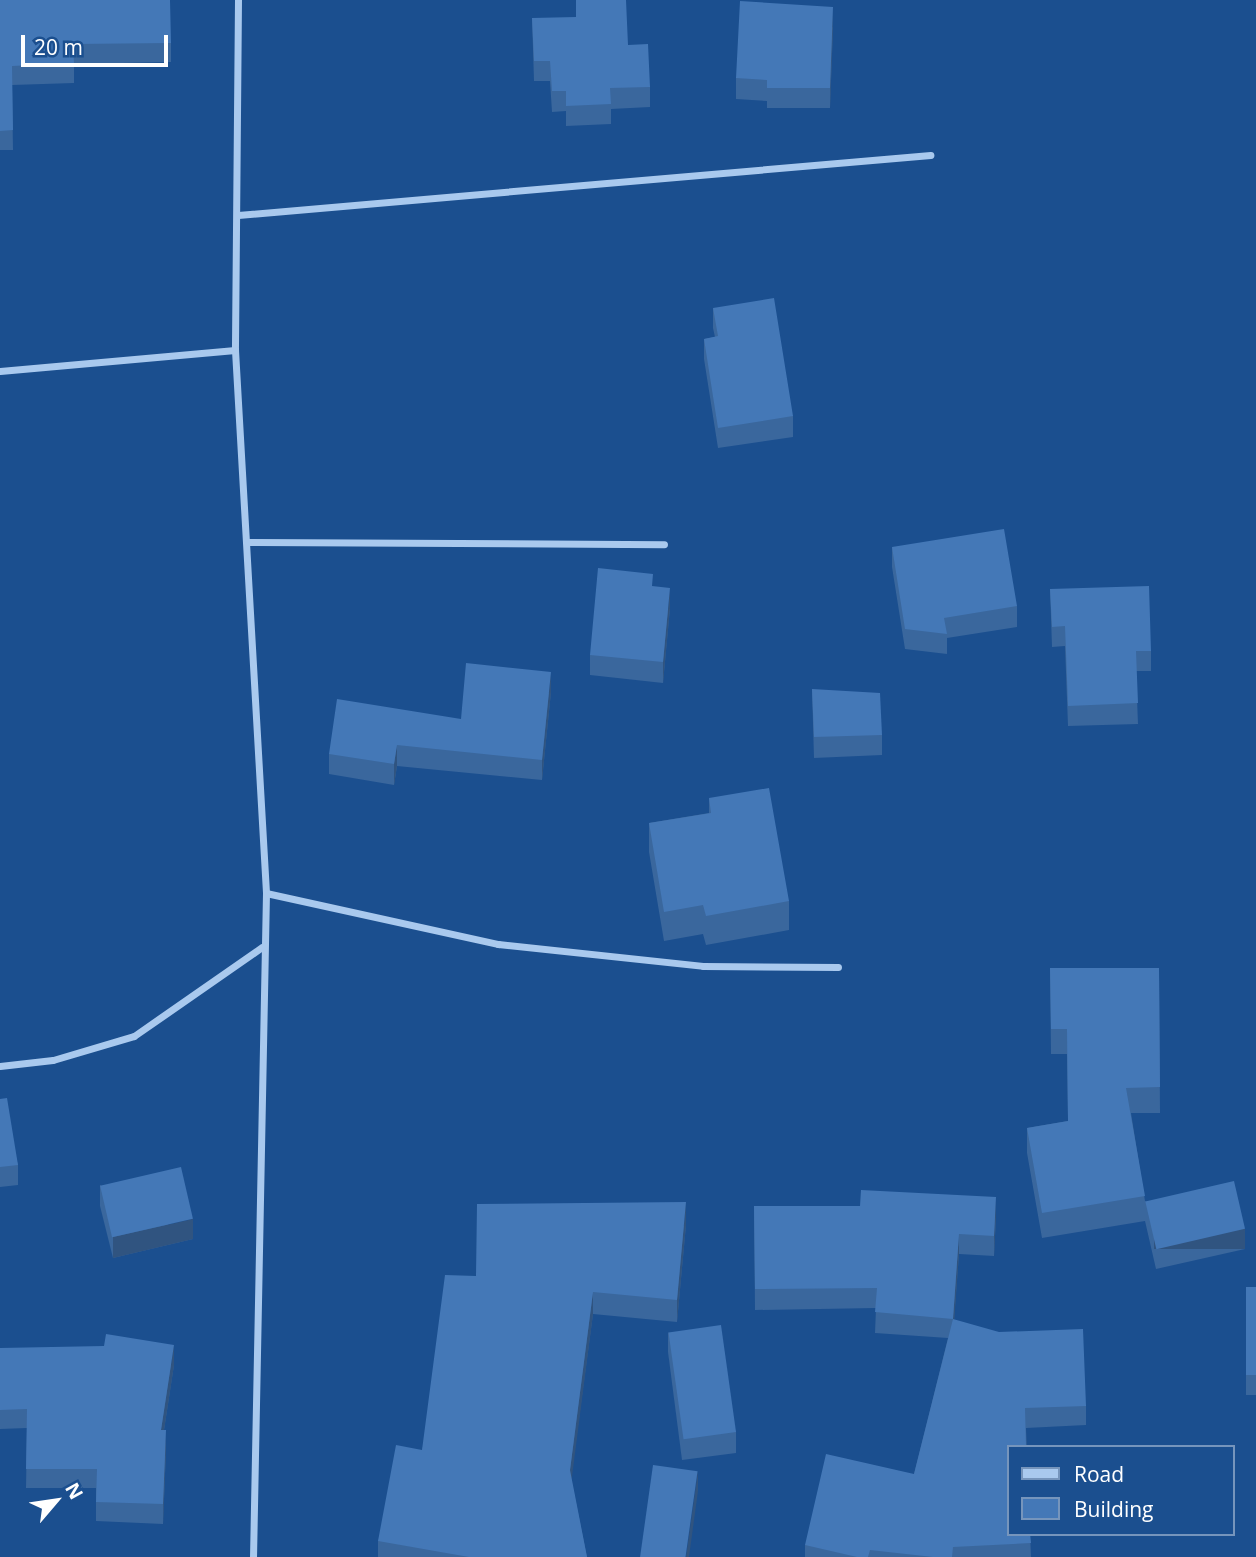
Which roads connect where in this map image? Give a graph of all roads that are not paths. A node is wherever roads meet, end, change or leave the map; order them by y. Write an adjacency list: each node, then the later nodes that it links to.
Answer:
1 (238, 0): 3 (street)
2 (930, 155): 3 (street)
3 (238, 215): 4 (street)
4 (235, 350): 5 (street); 6 (street)
5 (0, 371)
6 (247, 542): 7 (street); 8 (street)
7 (664, 544)
8 (266, 893): 9 (street); 10 (street)
9 (262, 947): 11 (street); 12 (street)
10 (838, 967)
11 (0, 1066)
12 (253, 1557)

